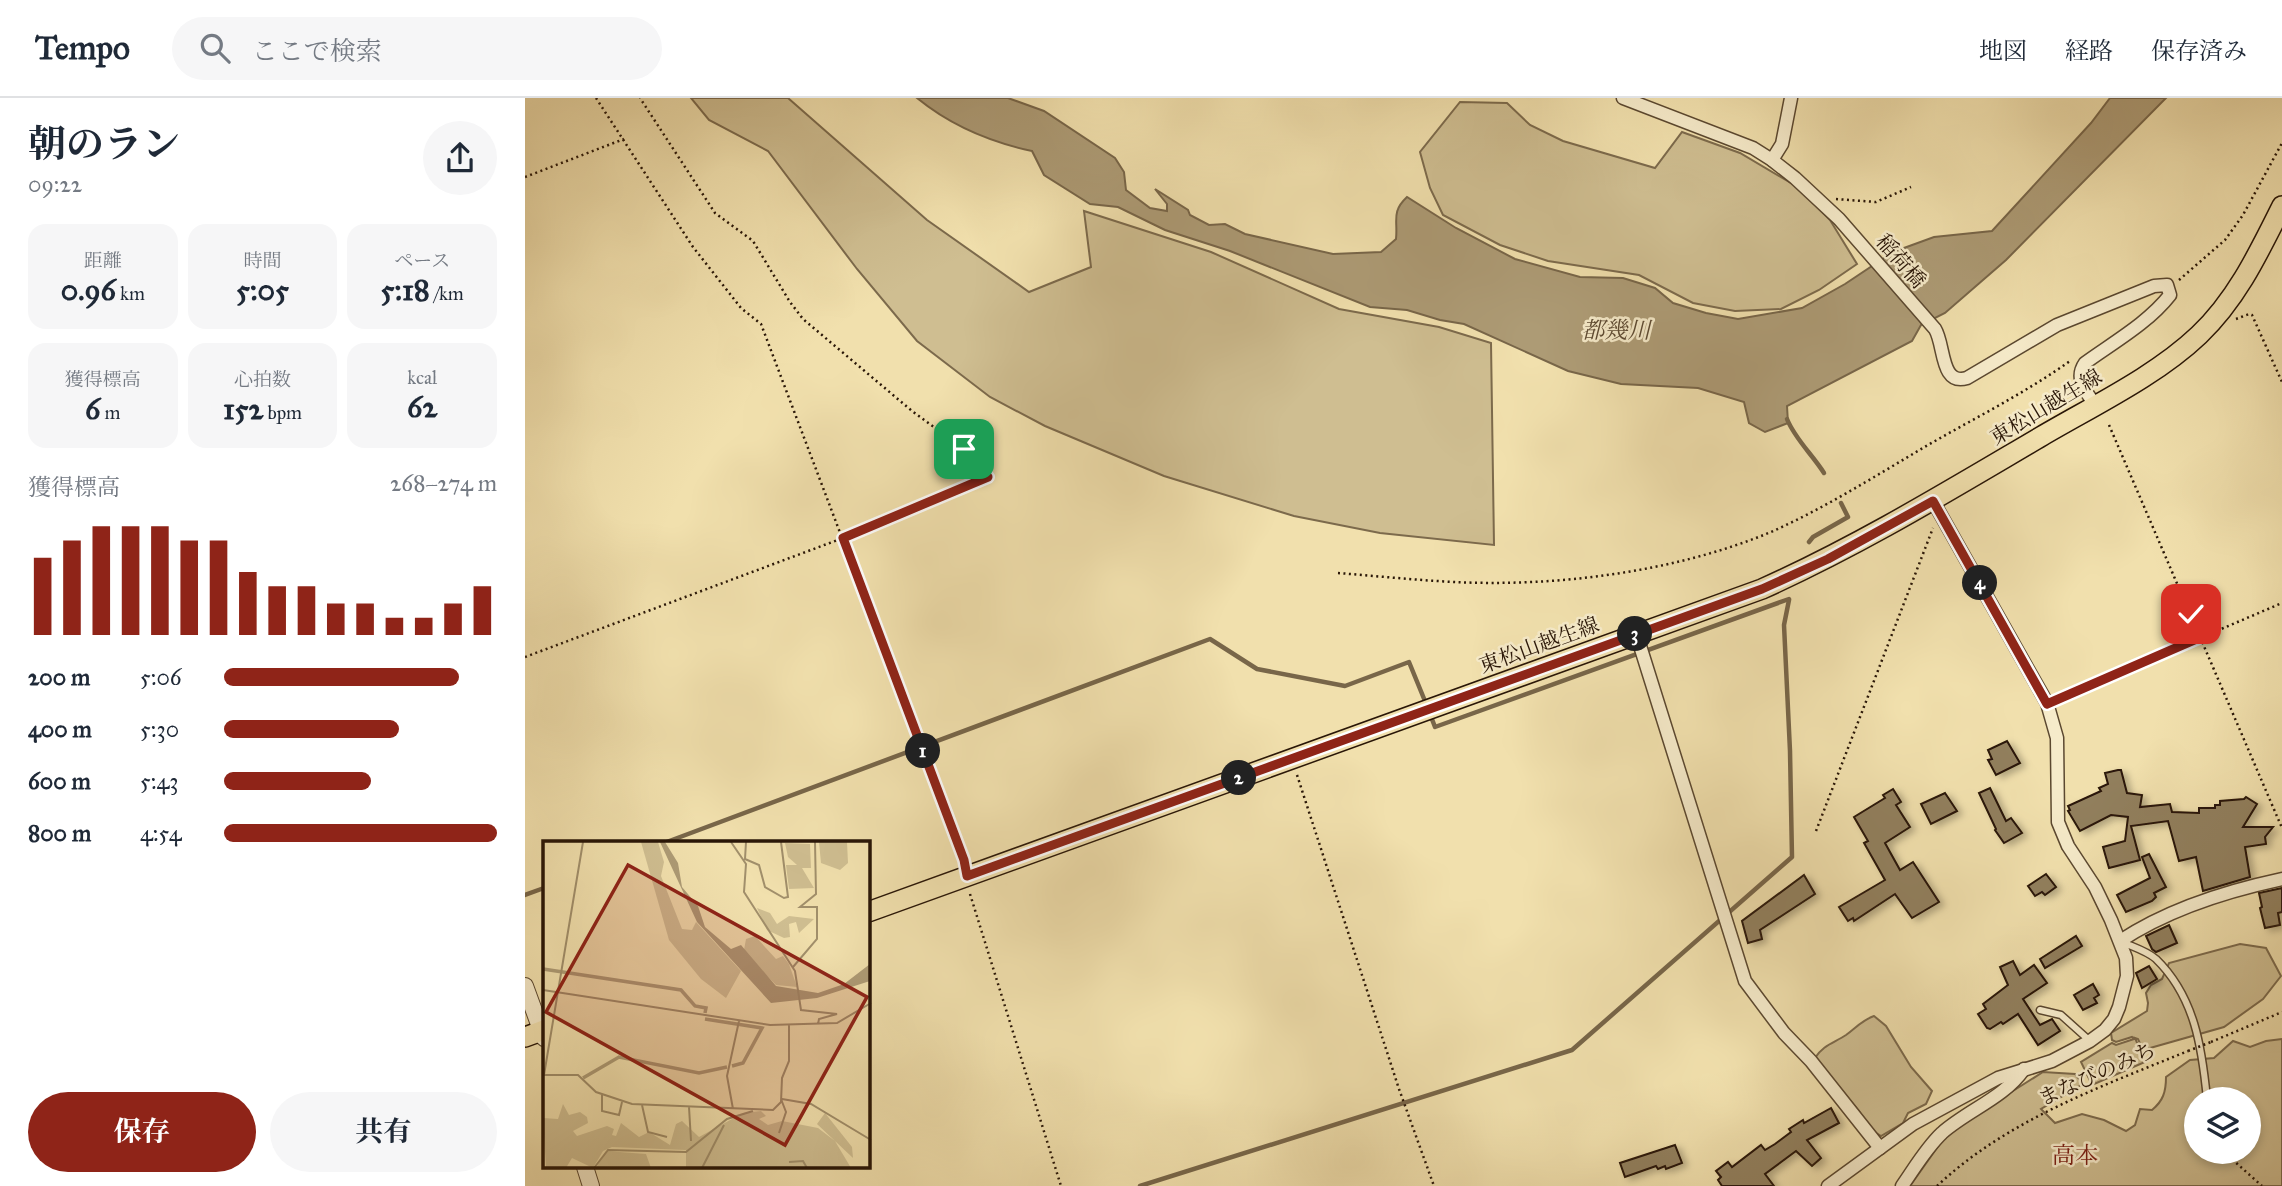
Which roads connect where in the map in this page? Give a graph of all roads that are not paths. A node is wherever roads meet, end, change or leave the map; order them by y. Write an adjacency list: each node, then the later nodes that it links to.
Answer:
1 (1623, 98): 3 (street, 稲荷橋)
2 (1791, 98): 3 (street)
3 (1772, 160): 5 (street, 稲荷橋)
4 (2282, 206): 5 (main road, 東松山越生線)
5 (2095, 405): 6 (main road, 東松山越生線)
6 (1938, 509): 7 (main road, 東松山越生線); 10 (street)
7 (1636, 633): 9 (main road, 東松山越生線); 17 (street)
8 (2282, 879): 10 (street)
9 (870, 911)
10 (2120, 941): 14 (street); 16 (lane)
11 (525, 986): 13 (street)
12 (2040, 1010): 14 (lane)
13 (539, 1034)
14 (2090, 1041): 15 (street)
15 (2024, 1069): 17 (street); 21 (street)
16 (2206, 1087)
17 (1880, 1148): 20 (street)
18 (585, 1168): 19 (street)
19 (591, 1186)
20 (1828, 1186)
21 (1902, 1186)

